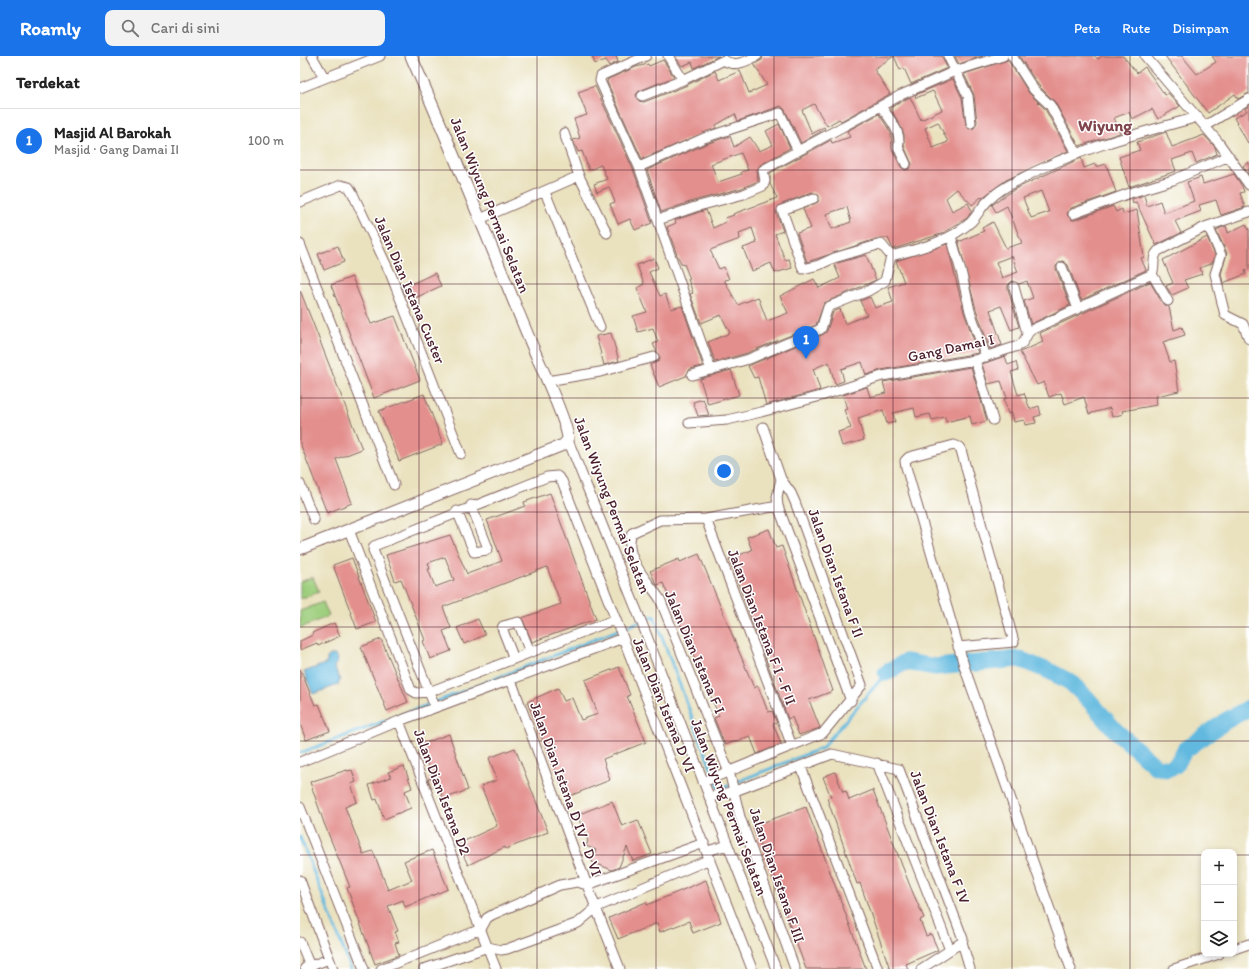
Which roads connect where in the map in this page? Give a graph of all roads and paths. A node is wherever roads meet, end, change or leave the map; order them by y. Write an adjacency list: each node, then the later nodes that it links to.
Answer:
1 (312, 56): 13 (street)
2 (380, 56): 13 (street)
3 (411, 56): 35 (street, Jalan Wiyung Permai Selatan)
4 (646, 56): 27 (street)
5 (668, 56): 14 (street)
6 (757, 56): 11 (street)
7 (948, 56): 12 (street)
8 (1003, 56): 12 (street)
9 (1012, 56): 24 (street)
10 (1144, 56): 19 (street)
11 (723, 58): 14 (street)
12 (955, 71): 18 (street); 20 (street)
13 (324, 78): 15 (street)
14 (683, 80): 16 (street)
15 (300, 88)
16 (642, 96)
17 (1249, 99): 21 (street)
18 (881, 106): 23 (street); 26 (street)
19 (1198, 118): 21 (street); 24 (street)
20 (971, 123)
21 (1206, 126): 25 (street)
22 (564, 133): 28 (street)
23 (800, 150): 27 (street); 36 (street)
24 (1076, 153): 39 (street)
25 (1229, 156): 29 (street); 34 (street)
26 (906, 164)
27 (639, 167): 36 (street)
28 (579, 176): 30 (street); 38 (street)
29 (1249, 185)
30 (545, 192): 35 (street); 47 (street)
31 (814, 198): 41 (street)
32 (300, 202): 60 (street, Jalan Dian Istana Custer)
33 (1249, 212): 37 (street)
34 (1073, 214)
35 (480, 219): 55 (street, Jalan Wiyung Permai Selatan)
36 (658, 220): 53 (street)
37 (1208, 226): 43 (street); 49 (street)
38 (607, 233)
39 (951, 236): 41 (street); 51 (street)
40 (300, 244): 63 (street)
41 (891, 256): 53 (street)
42 (1062, 267): 46 (street)
43 (1152, 274): 45 (street); 46 (street, Gang Damai I)
44 (1014, 287): 48 (street)
45 (1168, 301)
46 (1078, 309): 48 (street, Gang Damai I)
47 (600, 327)
48 (1027, 333): 51 (street, Gang Damai I)
49 (1249, 339)
50 (654, 356): 55 (street)
51 (986, 357): 52 (street, Gang Damai I)
52 (975, 360): 56 (street); 57 (street, Gang Damai I)
53 (711, 370): 54 (street)
54 (692, 375)
55 (547, 381): 59 (street, Jalan Wiyung Permai Selatan)
56 (993, 420)
57 (688, 423)
58 (763, 427): 61 (street)
59 (568, 440): 69 (street); 88 (street, Jalan Wiyung Permai Selatan)
60 (461, 454)
61 (781, 479): 65 (street, Jalan Dian Istana F II); 80 (street, Jalan Dian Istana F II)
62 (300, 484): 68 (street)
63 (394, 485)
64 (472, 505): 66 (street); 70 (street); 73 (street)
65 (778, 506): 67 (street); 80 (street, Jalan Dian Istana F II)
66 (457, 511): 71 (street); 79 (street)
67 (706, 519): 83 (street, Jalan Dian Istana F I - F II); 87 (street, Jalan Dian Istana F I)
68 (314, 520)
69 (349, 530): 72 (street); 79 (street)
70 (482, 534): 71 (street); 71 (street)
71 (469, 540)
72 (300, 550)
73 (617, 620): 74 (street); 75 (street)
74 (622, 635): 78 (street, Jalan Dian Istana D VI); 93 (street, Jalan Dian Istana D VI)
75 (530, 652): 77 (street); 77 (street)
76 (959, 652): 76 (street); 119 (street)
77 (514, 659): 79 (street)
78 (511, 680): 81 (street, Jalan Dian Istana D VI); 95 (street, Jalan Dian Istana D IV - D VI)
79 (430, 692): 81 (street)
80 (851, 701): 83 (street, Jalan Dian Istana F II)
81 (435, 706): 82 (street, Jalan Dian Istana D VI)
82 (399, 721): 84 (street, Jalan Dian Istana D2); 97 (street, Jalan Dian Istana D2)
83 (792, 746): 87 (street, Jalan Dian Istana F II)
84 (300, 762)
85 (877, 763): 86 (street, Jalan Dian Istana F IV); 98 (street, Jalan Dian Istana F IV); 103 (street, Jalan Dian Istana F IV)
86 (801, 767): 89 (street, Jalan Dian Istana F IV); 116 (street)
87 (727, 774): 88 (street, Jalan Dian Istana F II); 89 (street, Jalan Dian Istana F I)
88 (706, 781): 90 (street, Jalan Wiyung Permai Selatan)
89 (734, 789): 90 (street, Jalan Dian Istana F IV); 115 (street, Jalan Dian Istana F III)
90 (709, 797): 92 (street, Jalan Wiyung Permai Selatan)
91 (300, 807): 108 (street)
92 (728, 845): 93 (street); 114 (street, Jalan Wiyung Permai Selatan)
93 (707, 851): 95 (street); 96 (street); 113 (street, Jalan Dian Istana D VI)
94 (300, 880): 105 (street)
95 (587, 885): 96 (street, Jalan Dian Istana D IV - D VI); 97 (street)
96 (597, 907): 101 (street); 112 (street, Jalan Dian Istana D IV - D VI)
97 (481, 929): 101 (street, Jalan Dian Istana D2); 109 (street)
98 (962, 939): 103 (street); 118 (street)
99 (300, 942): 106 (street)
100 (1249, 944): 102 (street)
101 (488, 946): 110 (street); 111 (street, Jalan Dian Istana D2)
102 (1237, 948)
103 (950, 950): 117 (street)
104 (1211, 957): 120 (street)
105 (329, 959): 106 (street); 107 (street)
106 (308, 968)
107 (333, 969)
108 (364, 969)
109 (381, 969)
110 (424, 969)
111 (496, 969)
112 (620, 969)
113 (752, 969)
114 (776, 969)
115 (795, 969)
116 (878, 969)
117 (921, 969)
118 (970, 969)
119 (1071, 969)
120 (1174, 969)

